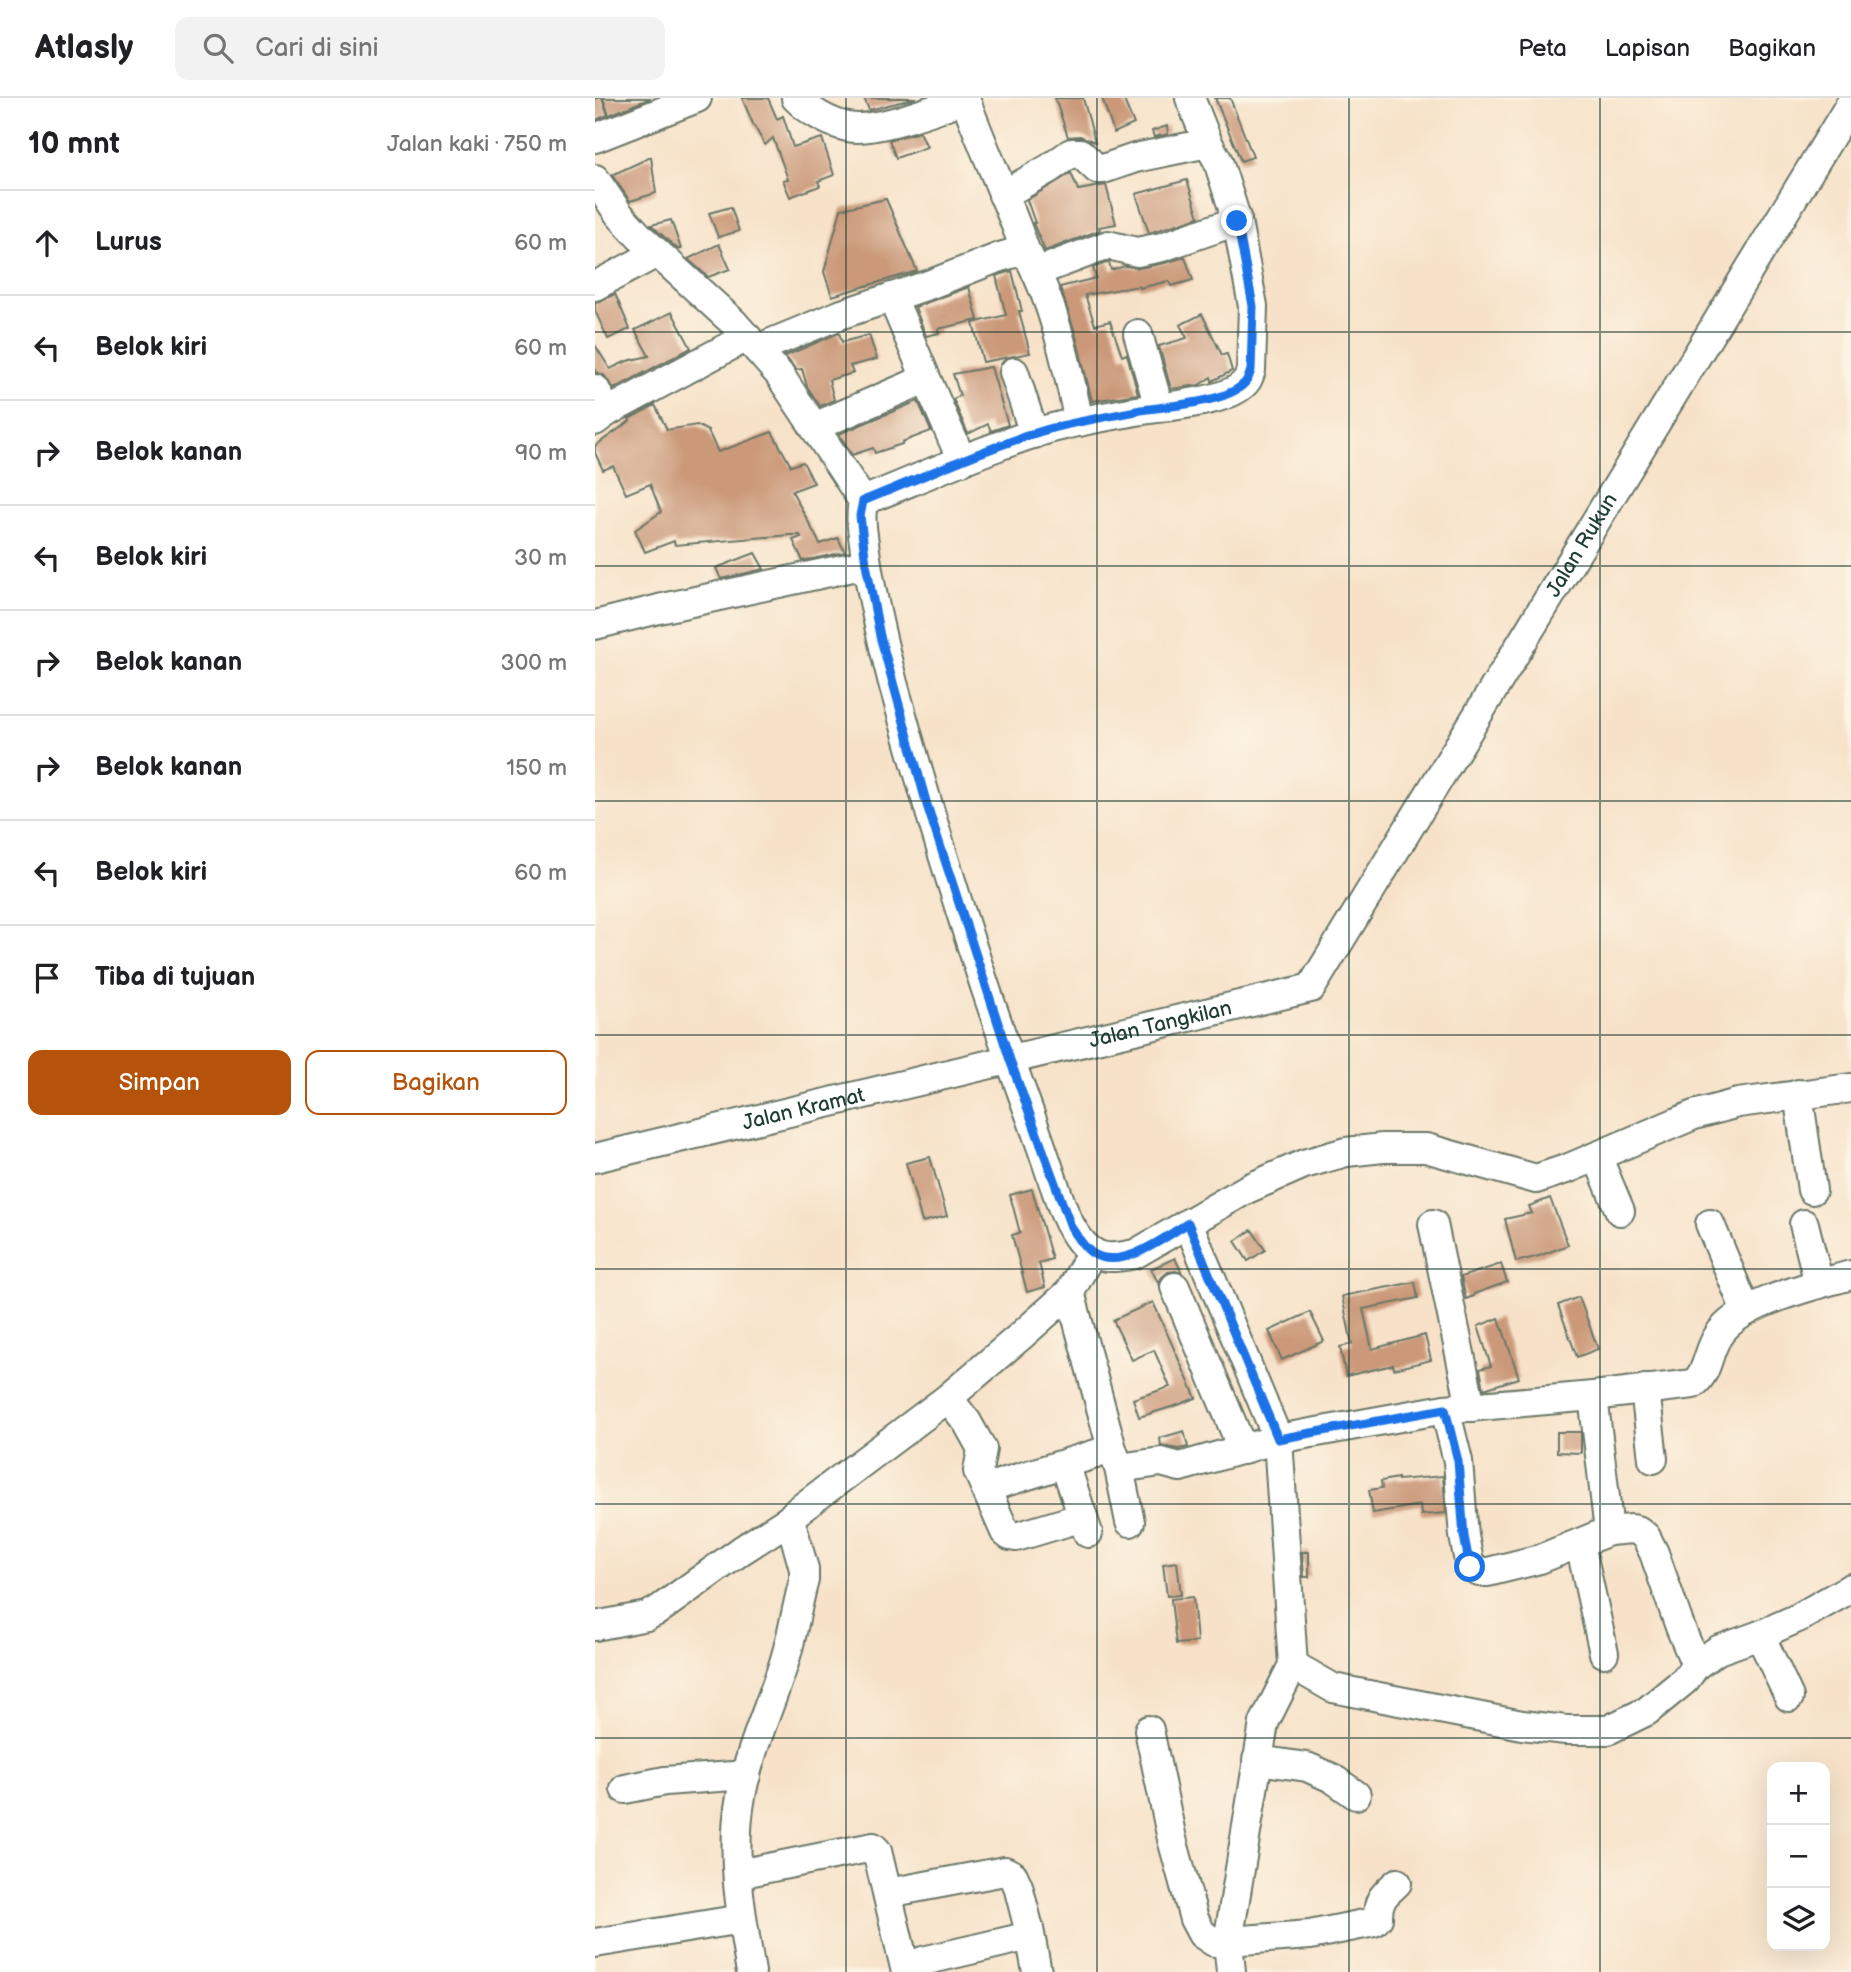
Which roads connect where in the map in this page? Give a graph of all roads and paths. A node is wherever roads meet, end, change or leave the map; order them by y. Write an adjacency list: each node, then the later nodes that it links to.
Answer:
1 (697, 98): 6 (street)
2 (796, 98): 4 (street)
3 (1190, 98): 7 (street)
4 (965, 99): 9 (street)
5 (1851, 103): 28 (street, Jalan Rukun)
6 (595, 138)
7 (1208, 143): 9 (street); 10 (street)
8 (596, 185): 11 (street)
9 (1003, 195): 12 (street)
10 (1237, 221): 12 (street); 19 (street)
11 (657, 253): 13 (street); 16 (street)
12 (1030, 261): 14 (street); 21 (street)
13 (595, 286)
14 (892, 297): 16 (street); 17 (street)
15 (1138, 334): 19 (street)
16 (752, 343): 20 (street); 22 (street)
17 (923, 372): 22 (street); 24 (street)
18 (1014, 372): 23 (street)
19 (1159, 407): 21 (street)
20 (599, 408)
21 (1079, 422): 23 (street)
22 (814, 427): 25 (street)
23 (1034, 434): 24 (street)
24 (962, 461): 25 (street)
25 (863, 501): 26 (street)
26 (866, 564): 27 (street); 29 (street)
27 (595, 625)
28 (1311, 988): 29 (street, Jalan Tangkilan)
29 (1010, 1060): 33 (street, Jalan Kramat); 40 (street)
30 (1851, 1088): 31 (street)
31 (1798, 1094): 32 (street); 34 (street)
32 (1597, 1156): 35 (street); 36 (street)
33 (595, 1158)
34 (1812, 1190)
35 (1620, 1211)
36 (1188, 1223): 40 (street); 50 (street)
37 (1433, 1224): 49 (street)
38 (1710, 1224): 45 (street)
39 (1804, 1224): 42 (street)
40 (1092, 1252): 44 (street)
41 (1851, 1275): 42 (street)
42 (1819, 1284): 45 (street)
43 (1175, 1287): 51 (street)
44 (1070, 1293): 48 (street); 52 (street)
45 (1746, 1311): 46 (street)
46 (1645, 1389): 47 (street); 53 (street)
47 (1593, 1396): 49 (street); 58 (street)
48 (948, 1398): 55 (street); 56 (street)
49 (1458, 1408): 50 (street); 59 (street)
50 (1278, 1439): 51 (street); 64 (street)
51 (1243, 1450): 52 (street)
52 (1116, 1459): 54 (street); 57 (street)
53 (1653, 1459)
54 (1065, 1464): 55 (street); 55 (street)
55 (986, 1488)
56 (790, 1519): 61 (street); 69 (street)
57 (1130, 1522)
58 (1609, 1531): 59 (street); 65 (street)
59 (1580, 1544): 63 (street)
60 (1851, 1588): 62 (street)
61 (595, 1626)
62 (1760, 1635): 65 (street); 66 (street)
63 (1604, 1653)
64 (1293, 1665): 65 (street); 68 (street)
65 (1696, 1665)
66 (1789, 1697)
67 (1149, 1730): 77 (street)
68 (1257, 1760): 71 (street); 77 (street)
69 (746, 1775): 70 (street); 72 (street)
70 (625, 1789)
71 (1356, 1796)
72 (738, 1874): 74 (street); 75 (street)
73 (1397, 1883): 77 (street)
74 (888, 1893): 76 (street); 79 (street)
75 (742, 1919): 78 (street); 80 (street)
76 (1030, 1936): 79 (street); 81 (street)
77 (1227, 1942): 82 (street)
78 (595, 1943)
79 (915, 1966)
80 (751, 1972)
81 (1037, 1972)
82 (1231, 1972)

